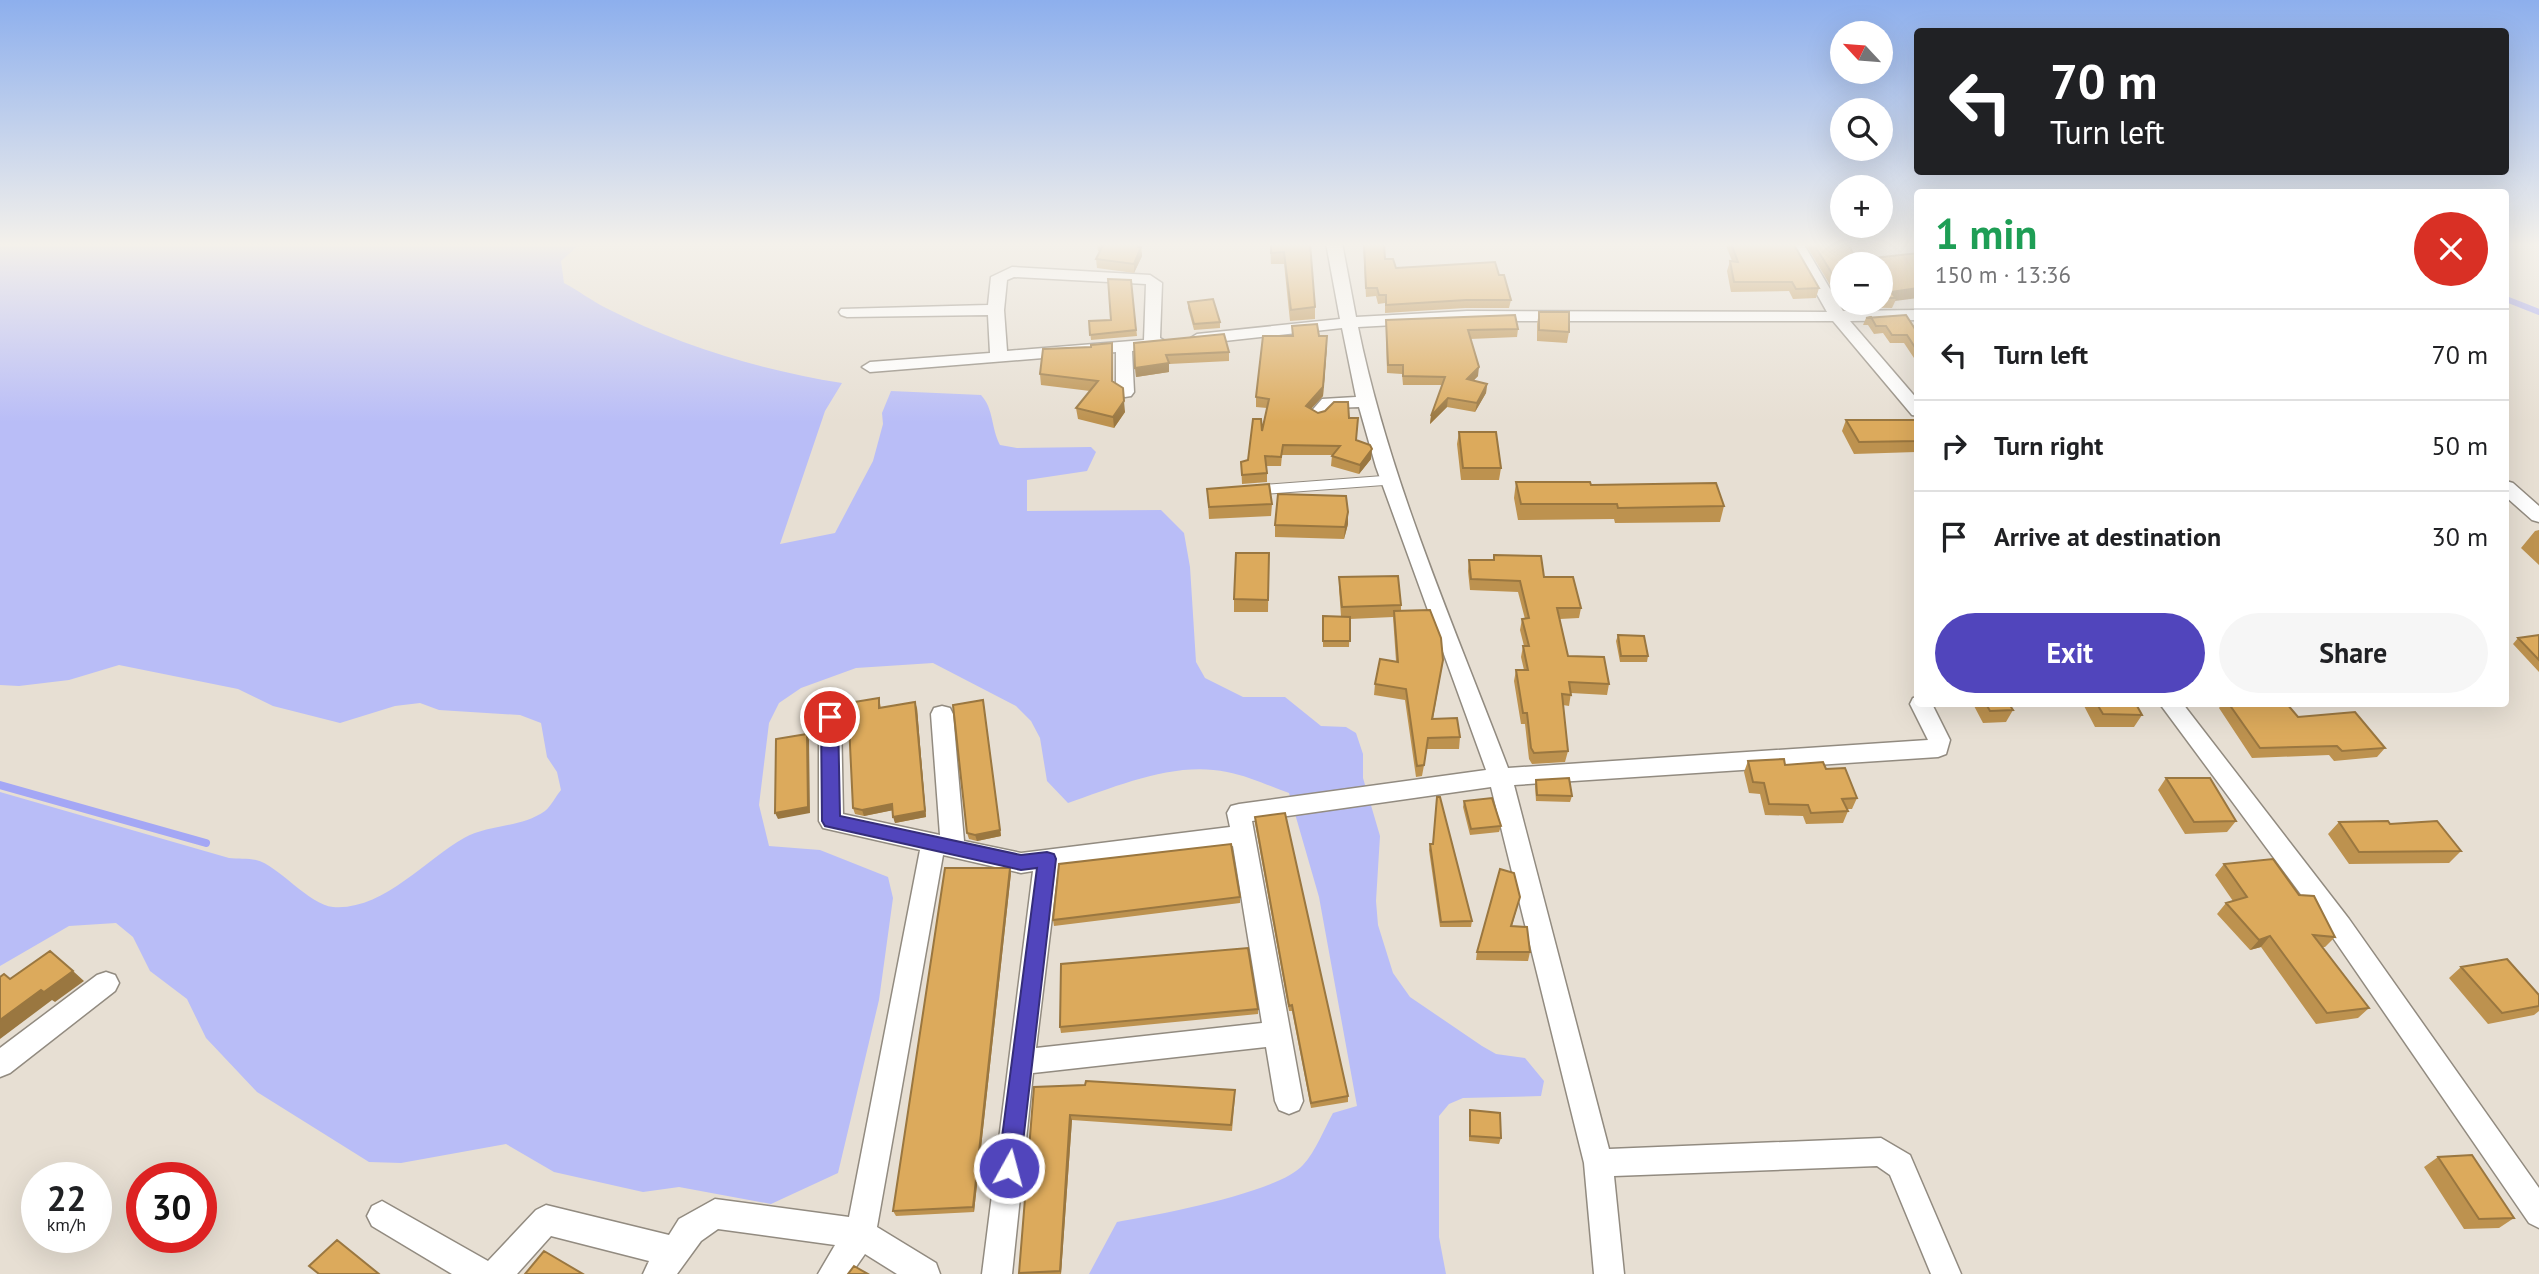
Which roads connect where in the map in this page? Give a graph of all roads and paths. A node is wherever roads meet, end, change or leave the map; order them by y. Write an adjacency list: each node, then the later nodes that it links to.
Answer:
1 (997, 302): 5 (street)
2 (1153, 302): 10 (street)
3 (1344, 302): 9 (street)
4 (1830, 302): 8 (street)
5 (996, 310): 6 (street); 12 (street)
6 (847, 312)
7 (1914, 315): 8 (street)
8 (1838, 317): 9 (street); 16 (street)
9 (1348, 323): 10 (street); 15 (street)
10 (1152, 344): 11 (street)
11 (1124, 346): 12 (street); 14 (street)
12 (999, 357): 13 (street)
13 (870, 367)
14 (1125, 392)
15 (1366, 402): 17 (street); 18 (street)
16 (1914, 406)
17 (1317, 415)
18 (1390, 481): 20 (lane); 26 (street)
19 (2509, 490): 21 (street)
20 (1245, 491)
21 (2539, 516)
22 (1922, 707): 26 (street)
23 (2173, 707): 36 (street)
24 (942, 714): 28 (street)
25 (830, 717): 28 (street)
26 (1500, 777): 27 (street); 35 (street)
27 (1243, 835): 29 (street); 31 (street)
28 (943, 846): 29 (street); 38 (street)
29 (1047, 859): 32 (street)
30 (106, 984): 33 (street)
31 (1277, 1034): 32 (street); 34 (street)
32 (1021, 1062): 44 (street)
33 (0, 1065)
34 (1289, 1101)
35 (1598, 1163): 45 (street); 46 (street)
36 (2539, 1213)
37 (382, 1216): 40 (street)
38 (861, 1234): 39 (street); 42 (street); 43 (street)
39 (667, 1263): 41 (street)
40 (481, 1274)
41 (496, 1274)
42 (832, 1274)
43 (925, 1274)
44 (997, 1274)
45 (1609, 1274)
46 (1946, 1274)

